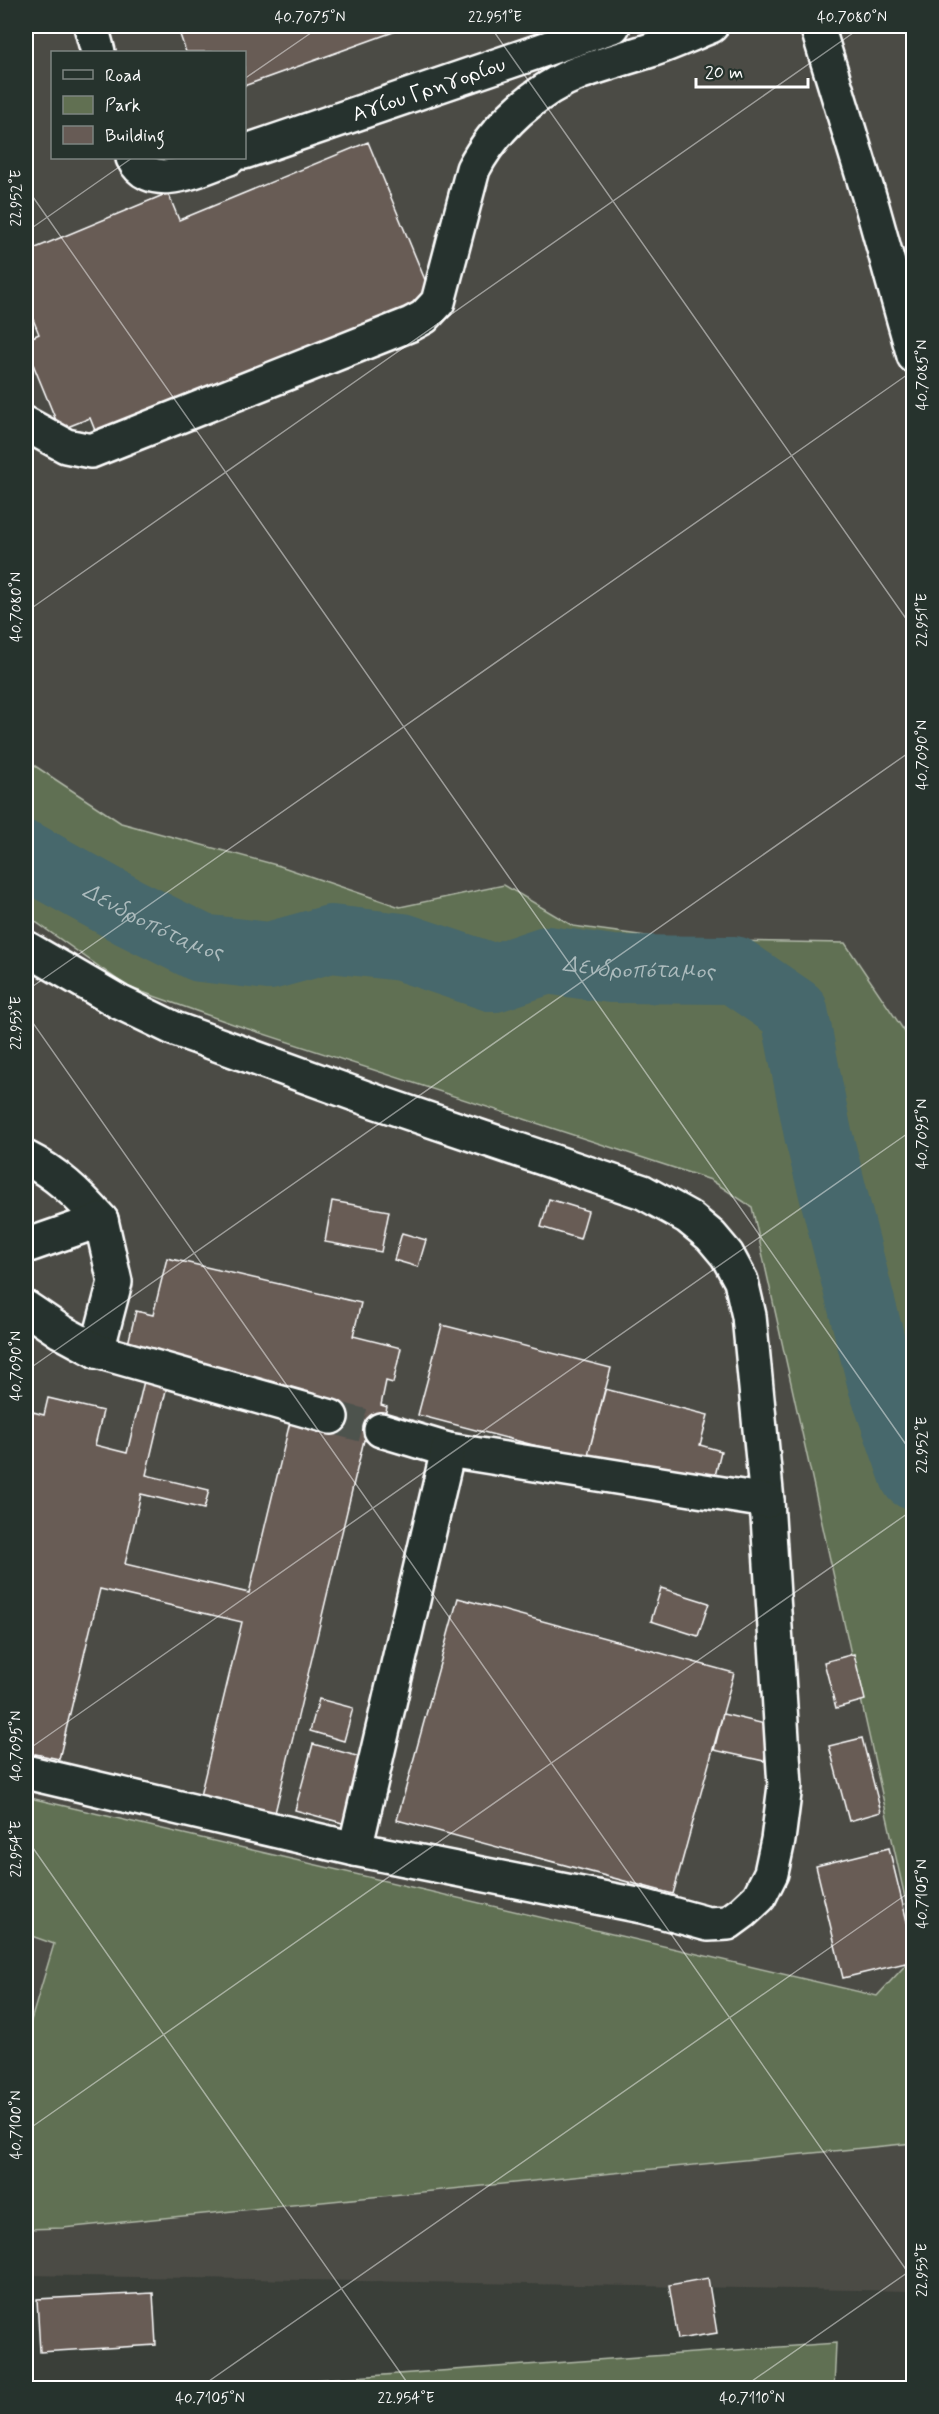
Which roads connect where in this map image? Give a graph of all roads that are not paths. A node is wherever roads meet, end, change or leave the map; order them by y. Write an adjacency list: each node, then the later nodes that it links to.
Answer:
1 (91, 26): 5 (street)
2 (613, 26): 6 (street, Αγίου Γρηγορίου)
3 (711, 26): 11 (street)
4 (817, 26): 9 (street)
5 (98, 51)
6 (246, 151)
7 (133, 159): 8 (street)
8 (227, 159)
9 (903, 276): 10 (street)
10 (914, 356)
11 (26, 424)
12 (26, 948): 21 (street)
13 (26, 1158): 14 (street)
14 (101, 1220): 15 (street); 17 (street)
15 (26, 1246)
16 (26, 1308): 17 (street)
17 (97, 1351): 18 (street)
18 (331, 1418)
19 (381, 1430): 20 (street)
20 (448, 1450): 21 (street); 23 (street)
21 (767, 1501): 23 (street)
22 (30, 1773): 23 (street)
23 (355, 1849)

